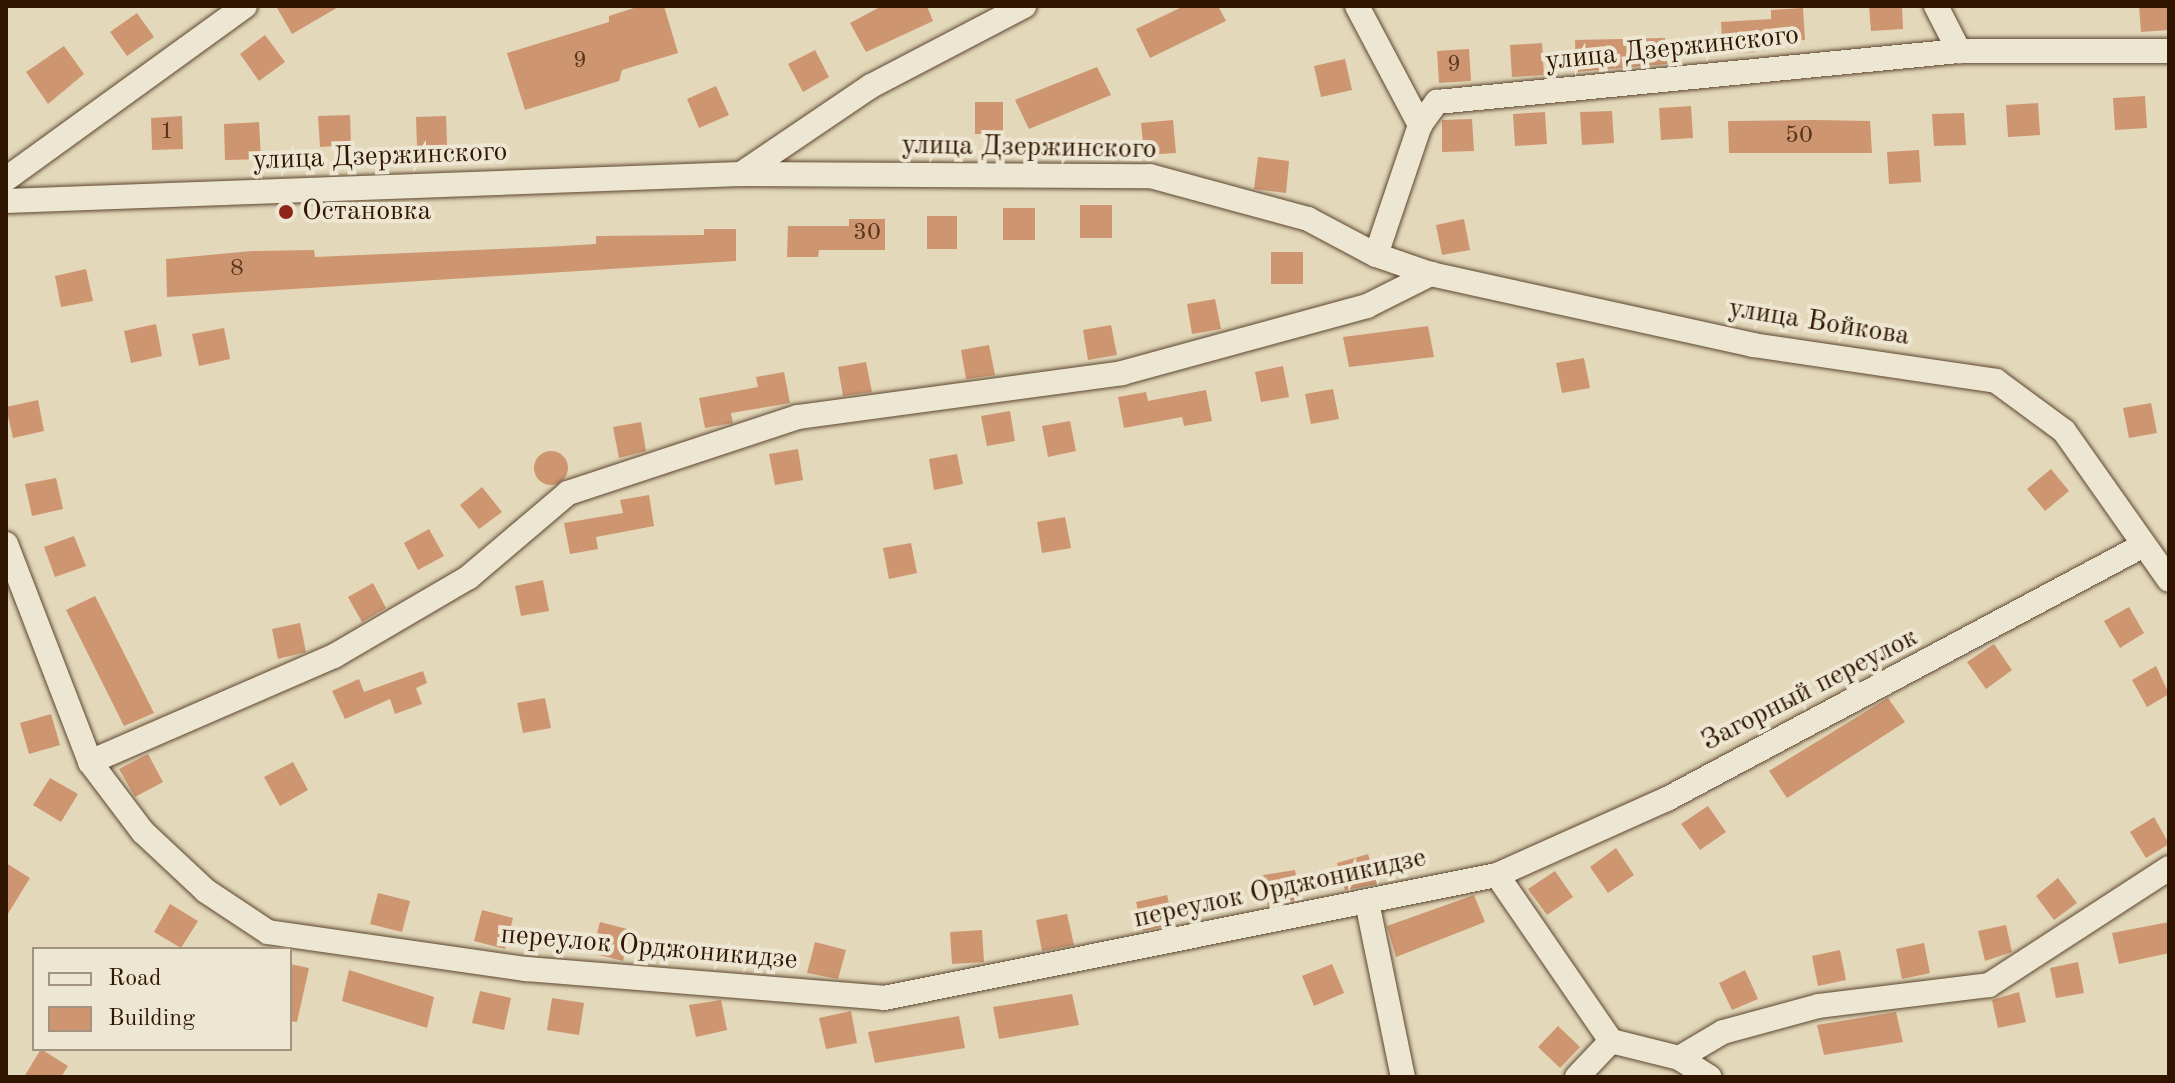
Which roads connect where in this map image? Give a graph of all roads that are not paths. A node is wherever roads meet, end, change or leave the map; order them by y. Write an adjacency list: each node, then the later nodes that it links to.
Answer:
1 (245, 6): 9 (street)
2 (1024, 6): 8 (street)
3 (1357, 6): 7 (street)
4 (1936, 6): 5 (street)
5 (1959, 51): 6 (street, улица Дзержинского); 7 (street, улица Дзержинского)
6 (2169, 51)
7 (1420, 125): 11 (street)
8 (741, 174): 10 (street, улица Дзержинского); 11 (street, улица Дзержинского)
9 (6, 179)
10 (6, 201)
11 (1376, 255): 12 (street, улица Войкова)
12 (1431, 274): 14 (street, улица Войкова); 16 (street)
13 (6, 544): 16 (street, переулок Орджоникидзе)
14 (2144, 545): 15 (street, улица Войкова); 18 (street, Загорный переулок)
15 (2169, 580)
16 (90, 762): 19 (street, переулок Орджоникидзе)
17 (2169, 868): 21 (street)
18 (1497, 875): 19 (street, переулок Орджоникидзе); 20 (street)
19 (1367, 902): 22 (street)
20 (1611, 1041): 21 (street); 23 (street)
21 (1679, 1058): 24 (street)
22 (1403, 1077)
23 (1577, 1077)
24 (1709, 1077)

